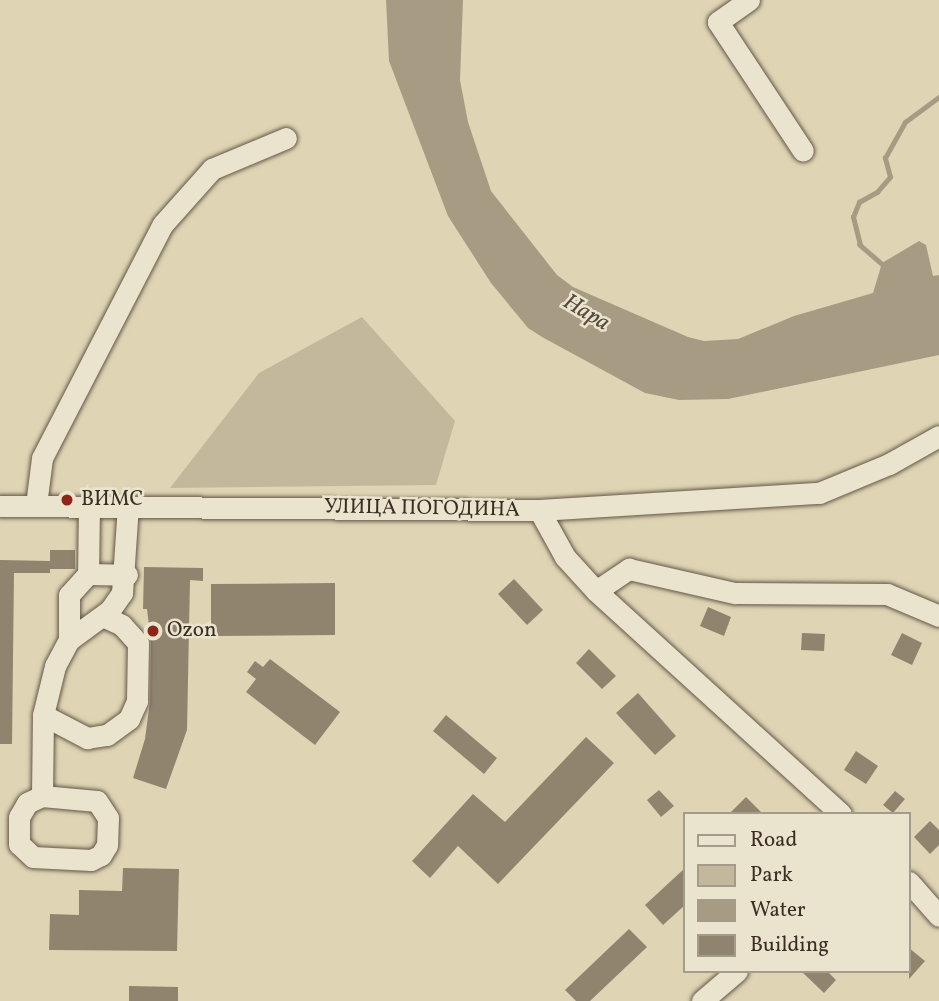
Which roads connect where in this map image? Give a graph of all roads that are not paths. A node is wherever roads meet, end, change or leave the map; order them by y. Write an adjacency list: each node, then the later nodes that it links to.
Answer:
1 (749, 0): 3 (street)
2 (286, 138): 6 (street)
3 (803, 151)
4 (939, 436): 9 (street)
5 (0, 506): 6 (street, УЛИЦА ПОГОДИНА)
6 (36, 506): 7 (street, УЛИЦА ПОГОДИНА)
7 (89, 506): 8 (street, УЛИЦА ПОГОДИНА); 10 (street)
8 (128, 506): 9 (street, УЛИЦА ПОГОДИНА); 11 (street)
9 (539, 510): 12 (street, УЛИЦА ПОГОДИНА)
10 (88, 574): 11 (street); 15 (street)
11 (127, 575): 13 (street)
12 (596, 591): 14 (street); 18 (street, УЛИЦА ПОГОДИНА)
13 (103, 616): 15 (street); 16 (street)
14 (939, 617)
15 (69, 640): 16 (street)
16 (43, 715): 17 (street)
17 (42, 796): 17 (street)
18 (839, 812)
19 (911, 884): 20 (street)
20 (939, 916)
21 (735, 973): 22 (street)
22 (702, 1001)

